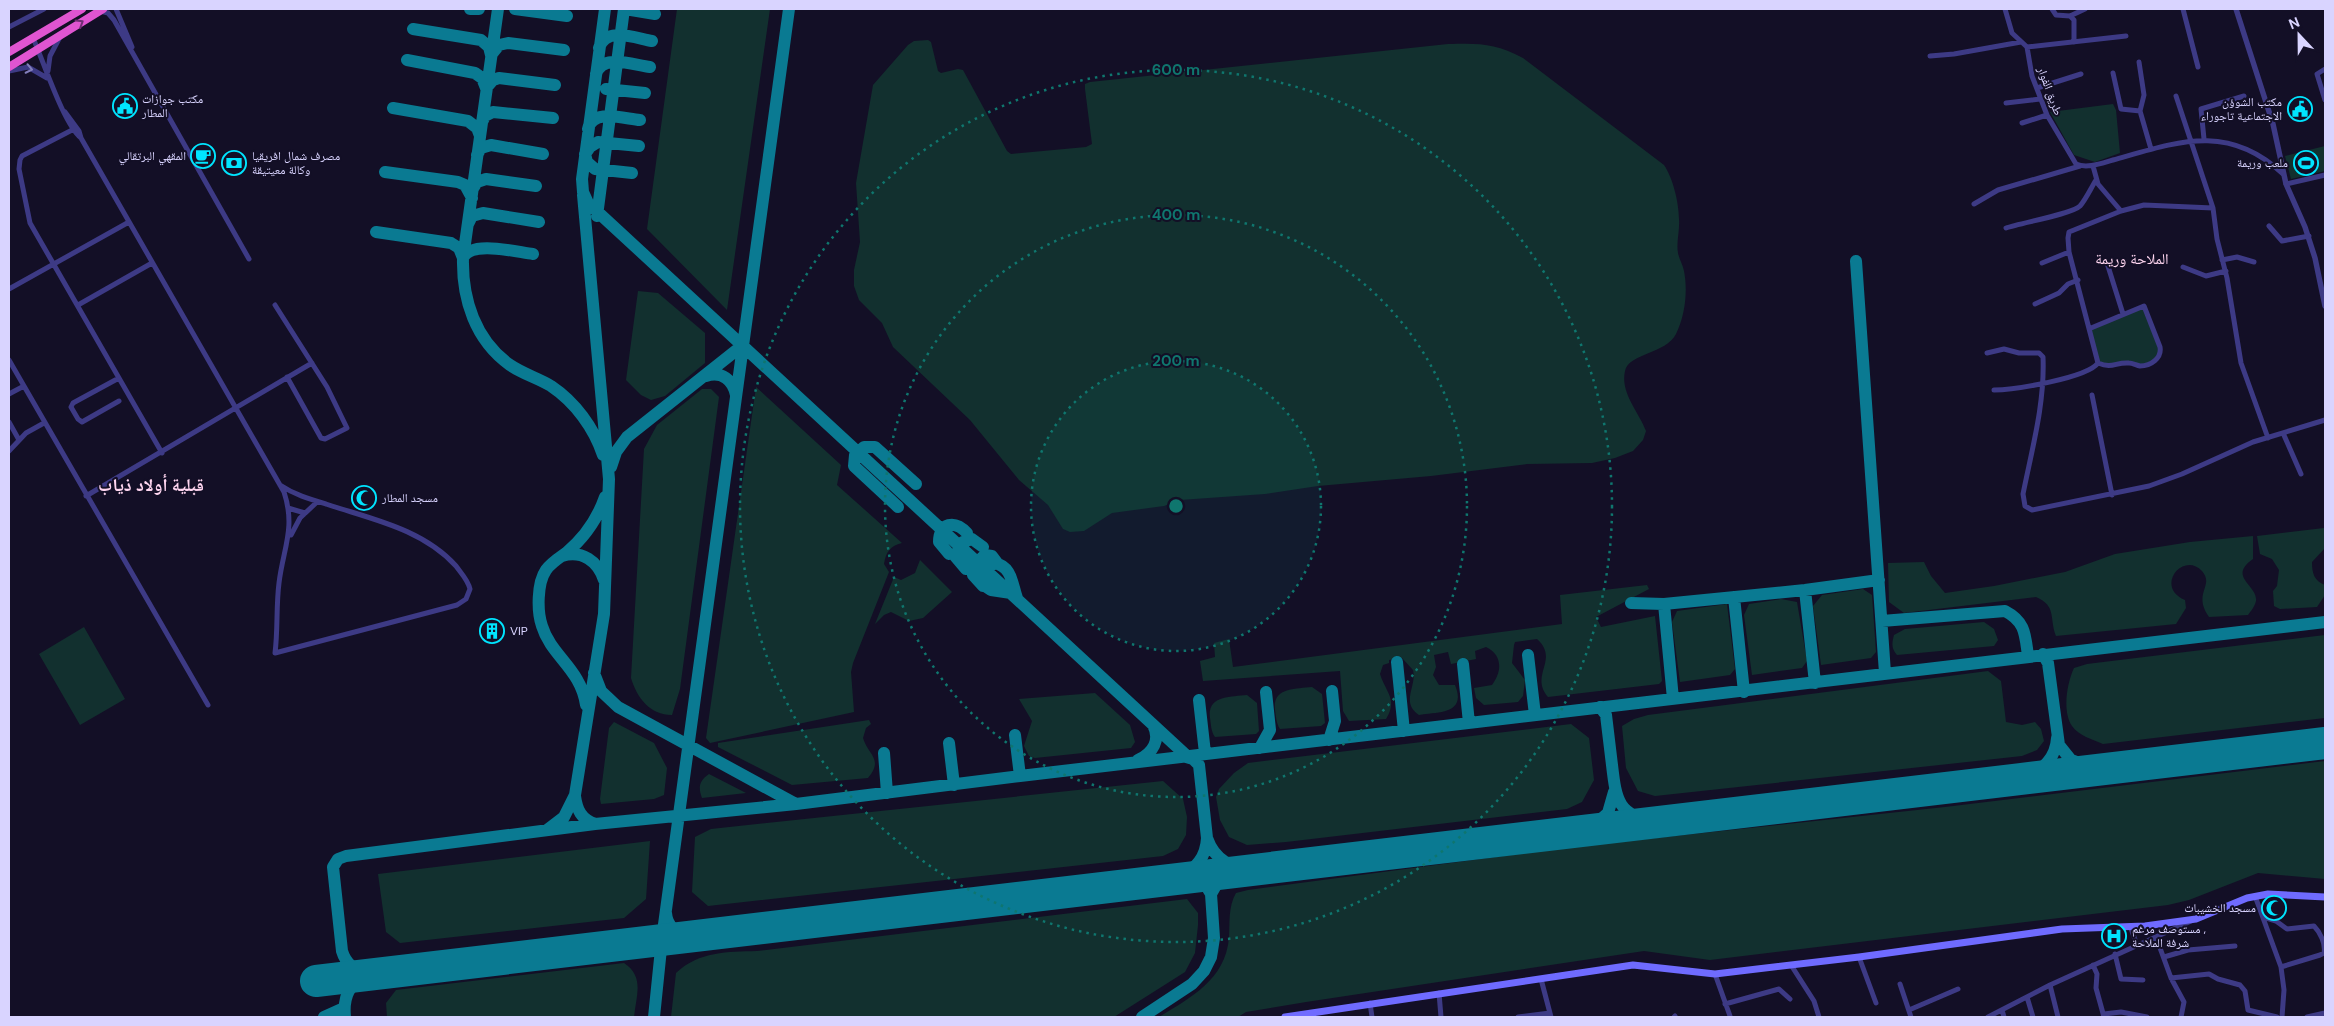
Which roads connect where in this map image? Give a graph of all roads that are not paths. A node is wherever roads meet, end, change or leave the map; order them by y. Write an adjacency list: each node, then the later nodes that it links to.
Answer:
1 (44, 9): 11 (street)
2 (82, 9): 14 (highway)
3 (116, 9): 21 (street)
4 (2005, 9): 15 (street)
5 (2052, 9): 10 (street)
6 (2085, 9): 10 (street)
7 (2183, 9): 23 (street)
8 (2236, 9): 46 (street)
9 (102, 10): 12 (highway, one-way to 9); 21 (street)
10 (2070, 16): 16 (street)
11 (9, 27)
12 (61, 35): 18 (highway); 28 (street)
13 (2126, 36): 16 (street)
14 (33, 38): 18 (street); 19 (highway)
15 (2021, 42): 17 (street); 20 (street)
16 (2074, 42): 17 (street)
17 (2027, 47): 29 (street, طريق الفوار)
18 (38, 50): 24 (highway); 28 (street)
19 (9, 52)
20 (1930, 56)
21 (136, 57): 58 (street)
22 (2139, 62): 35 (street)
23 (2198, 67)
24 (9, 69): 28 (street, one-way to 28)
25 (2325, 69): 33 (street)
26 (2113, 73): 35 (street)
27 (2081, 74): 29 (street)
28 (48, 79): 36 (street)
29 (2037, 88): 32 (street, طريق الفوار)
30 (2176, 96): 42 (street)
31 (2244, 96): 41 (street)
32 (2040, 99): 34 (street); 37 (street, طريق الفوار)
33 (2325, 100)
34 (2006, 103)
35 (2140, 111): 43 (street)
36 (66, 112): 39 (street); 40 (street)
37 (2047, 116): 38 (street); 44 (street, طريق الفوار)
38 (2022, 123)
39 (74, 130): 40 (street); 64 (street)
40 (81, 138): 53 (street)
41 (2204, 139): 42 (street); 46 (street)
42 (2190, 140): 43 (street); 51 (street)
43 (2151, 149): 45 (street)
44 (2080, 166): 45 (street); 50 (street)
45 (2092, 166): 48 (street)
46 (2283, 174): 49 (street)
47 (2325, 175): 49 (street)
48 (2096, 180): 52 (street); 55 (street)
49 (2286, 184): 56 (street)
50 (1974, 204)
51 (2213, 208): 52 (street); 59 (street)
52 (2121, 211): 57 (street)
53 (128, 222): 62 (street); 64 (street)
54 (2269, 226): 56 (street)
55 (2006, 228)
56 (2309, 236): 72 (street)
57 (2070, 252): 60 (street); 67 (street)
58 (249, 259)
59 (2222, 260): 61 (street); 66 (street)
60 (2042, 262)
61 (2254, 262)
62 (152, 263): 70 (street); 89 (street)
63 (2107, 263): 73 (street)
64 (54, 265): 68 (street); 70 (street)
65 (2183, 267): 66 (street)
66 (2226, 271): 94 (street)
67 (2078, 280): 69 (street); 74 (street)
68 (9, 289)
69 (2035, 304)
70 (78, 305): 82 (street)
71 (275, 305): 77 (street)
72 (2325, 306)
73 (2123, 314): 74 (street); 78 (street)
74 (2091, 328): 78 (street)
75 (1987, 353): 83 (street)
76 (9, 360): 79 (street)
77 (312, 363): 81 (street); 81 (street)
78 (2098, 363): 83 (street)
79 (16, 372): 80 (street); 84 (street)
80 (9, 375)
81 (287, 377): 89 (street)
82 (119, 378): 88 (street); 97 (street)
83 (2043, 383): 85 (street); 100 (street)
84 (24, 386): 86 (street); 92 (street)
85 (1994, 390)
86 (9, 394)
87 (2092, 395): 100 (street)
88 (119, 401)
89 (236, 408): 97 (street); 99 (street)
90 (2325, 420): 93 (street)
91 (9, 422): 95 (street)
92 (44, 423): 95 (street); 101 (street)
93 (2283, 433): 94 (street); 98 (street)
94 (2268, 438): 100 (street)
95 (19, 440): 96 (street)
96 (9, 451)
97 (162, 453): 101 (street)
98 (2300, 474)
99 (280, 484): 102 (street); 103 (street)
100 (2112, 494)
101 (86, 496): 106 (street)
102 (317, 502): 104 (street); 105 (street)
103 (288, 508): 104 (street); 105 (street)
104 (305, 513): 105 (street)
105 (290, 537)
106 (208, 705)
107 (2255, 896): 108 (main road); 109 (street); 110 (main road)
108 (2325, 898)
109 (2263, 917): 120 (street); 120 (street)
110 (2196, 919): 111 (main road); 112 (street)
111 (2130, 926): 113 (street); 116 (main road)
112 (2156, 937): 113 (street); 117 (street)
113 (2137, 945): 115 (street)
114 (2235, 946): 117 (street)
115 (2115, 954): 119 (street); 124 (street)
116 (1859, 957): 118 (main road); 133 (street)
117 (2164, 957): 122 (street)
118 (1791, 965): 121 (main road); 145 (street)
119 (2093, 965): 126 (street); 140 (street)
120 (2281, 967): 154 (street)
121 (1715, 974): 123 (main road); 132 (street)
122 (2171, 978): 138 (street); 152 (street)
123 (1541, 979): 128 (main road); 137 (street)
124 (2143, 980)
125 (1900, 984): 134 (street)
126 (2050, 985): 129 (street); 150 (street)
127 (1958, 989): 134 (street)
128 (1439, 994): 131 (main road); 143 (street)
129 (2027, 997): 135 (street); 149 (street)
130 (1790, 999): 132 (street)
131 (1370, 1003): 141 (main road); 142 (street)
132 (1725, 1004): 139 (street)
133 (1876, 1004)
134 (1909, 1010): 146 (street)
135 (2002, 1010): 147 (street); 148 (street)
136 (2325, 1013): 156 (street)
137 (1550, 1015): 144 (street)
138 (2259, 1015): 153 (street)
139 (1730, 1016)
140 (2104, 1016): 151 (street)
141 (1285, 1017)
142 (1372, 1017)
143 (1441, 1017)
144 (1518, 1017)
145 (1819, 1017)
146 (1911, 1017)
147 (1988, 1017)
148 (2004, 1017)
149 (2033, 1017)
150 (2058, 1017)
151 (2147, 1017)
152 (2181, 1017)
153 (2277, 1017)
154 (2282, 1017)
155 (2307, 1017): 156 (street)
156 (2314, 1017)

